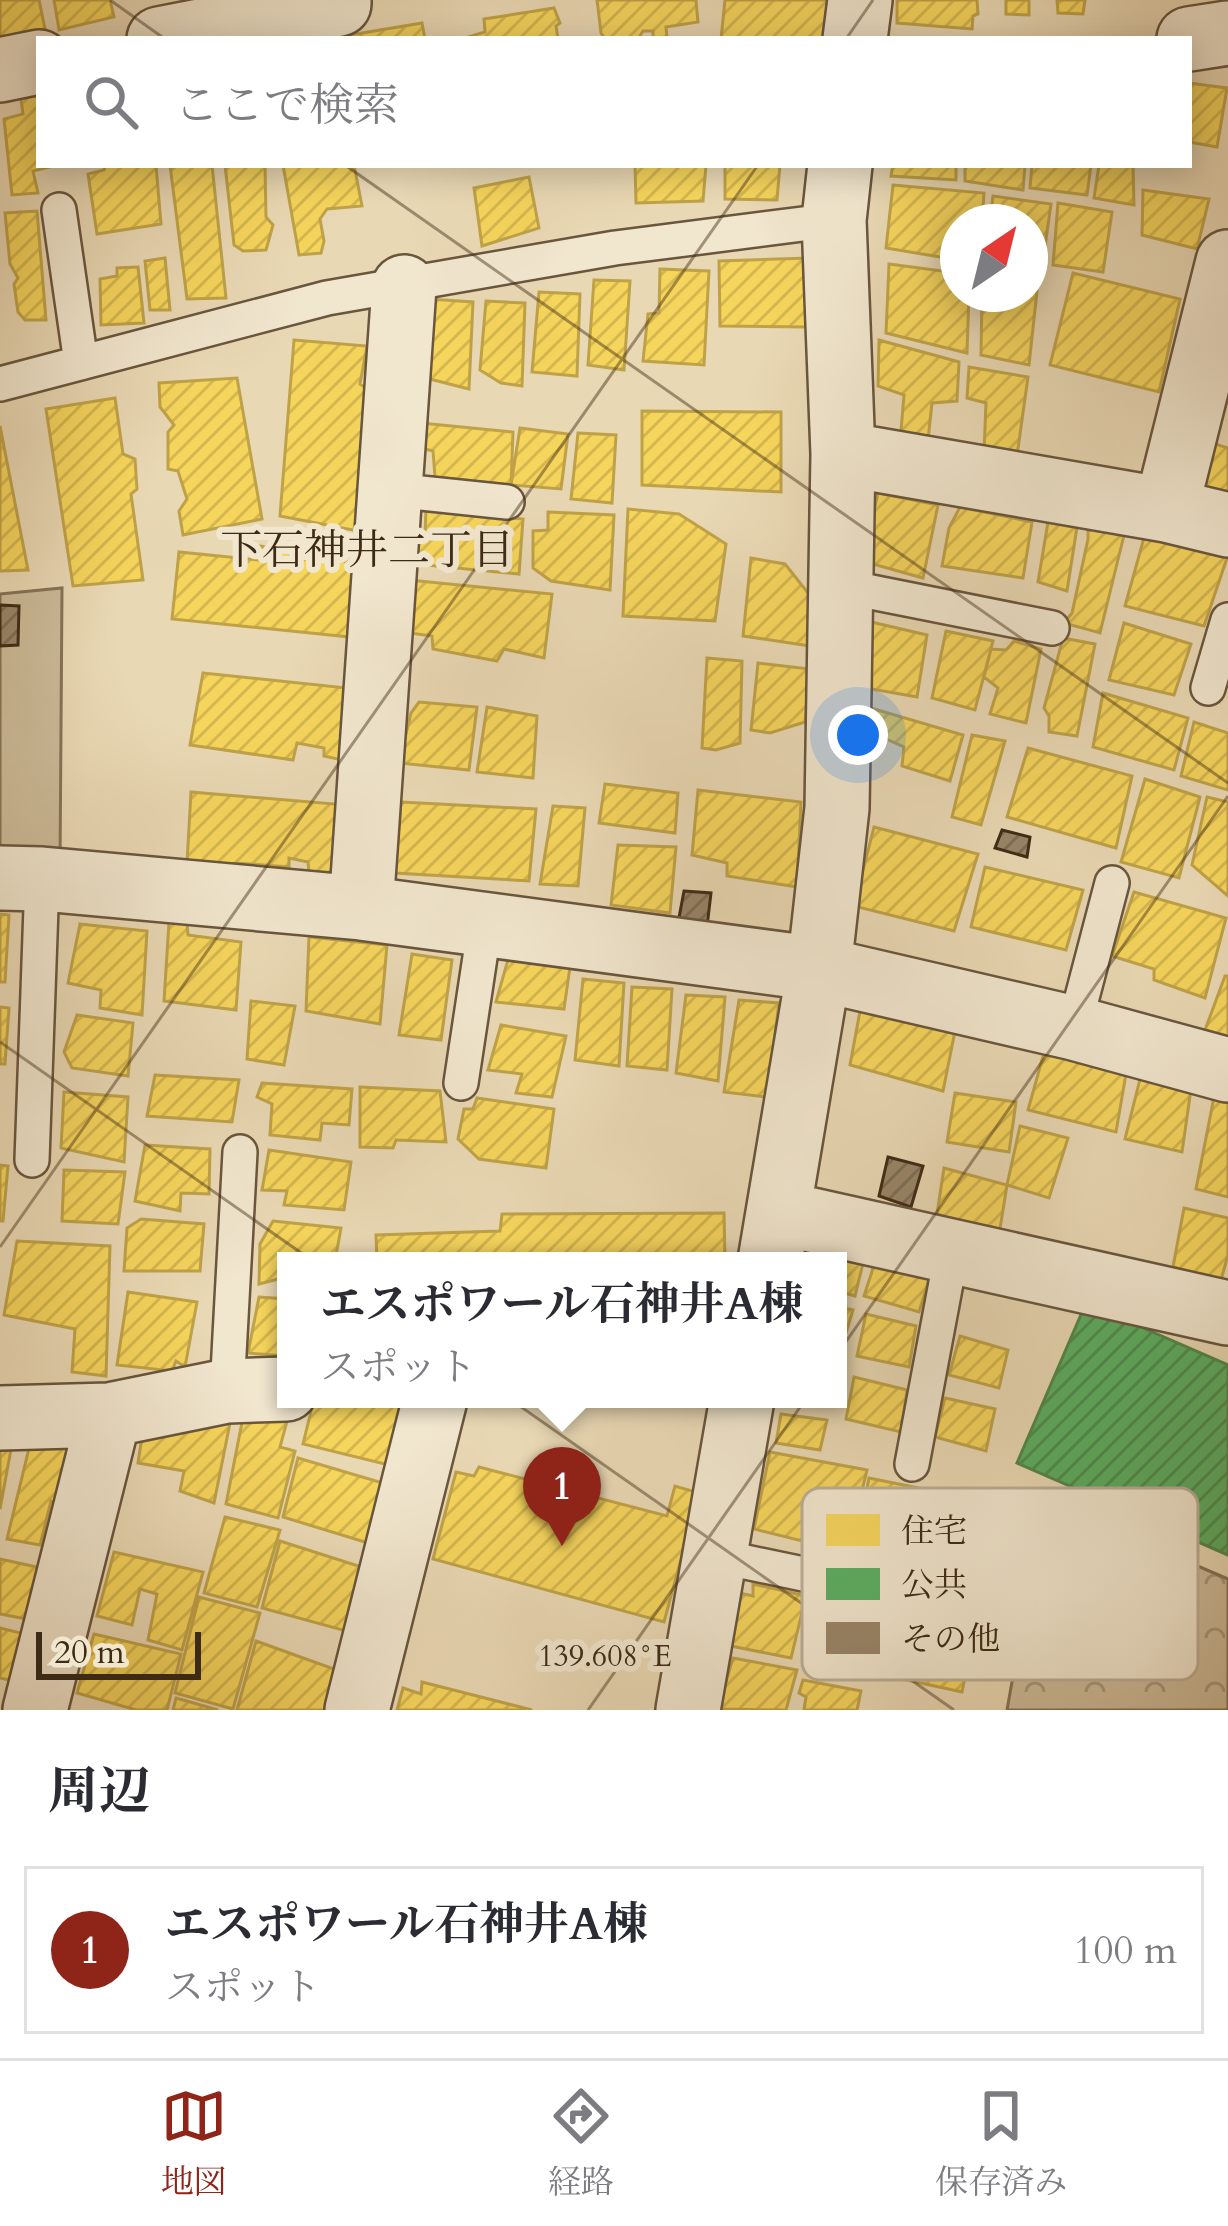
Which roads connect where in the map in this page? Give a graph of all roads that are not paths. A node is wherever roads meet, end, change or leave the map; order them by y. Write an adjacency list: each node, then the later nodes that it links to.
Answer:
1 (338, 0): 4 (street)
2 (860, 0): 5 (street)
3 (1228, 33): 6 (street)
4 (174, 36)
5 (855, 36)
6 (1192, 39)
7 (36, 63): 8 (street)
8 (0, 70)
9 (837, 192): 12 (lane); 15 (street)
10 (59, 210): 13 (lane)
11 (1228, 262): 18 (street)
12 (404, 287): 13 (lane); 16 (street)
13 (81, 364): 14 (lane)
14 (0, 384)
15 (843, 454): 18 (street); 20 (street)
16 (392, 490): 17 (lane); 26 (street)
17 (507, 502)
18 (1166, 510): 19 (street)
19 (1228, 525)
20 (841, 586): 22 (lane); 28 (street)
21 (1228, 620): 23 (lane)
22 (1052, 628)
23 (1208, 688)
24 (21, 878): 26 (street); 33 (lane)
25 (1112, 883): 29 (lane)
26 (361, 908): 27 (street)
27 (485, 924): 28 (street); 31 (lane)
28 (819, 969): 29 (street); 34 (street)
29 (1073, 1028): 30 (street)
30 (1228, 1070)
31 (461, 1083)
32 (240, 1153): 37 (lane)
33 (32, 1160)
34 (775, 1237): 35 (street)
35 (952, 1251): 36 (street); 42 (lane)
36 (1228, 1313)
37 (256, 1390): 40 (street)
38 (433, 1408): 46 (street)
39 (741, 1408): 43 (street)
40 (109, 1415): 41 (street); 45 (street)
41 (0, 1418)
42 (912, 1464)
43 (718, 1556): 44 (lane); 47 (street)
44 (802, 1574)
45 (35, 1710)
46 (357, 1710)
47 (688, 1710)

